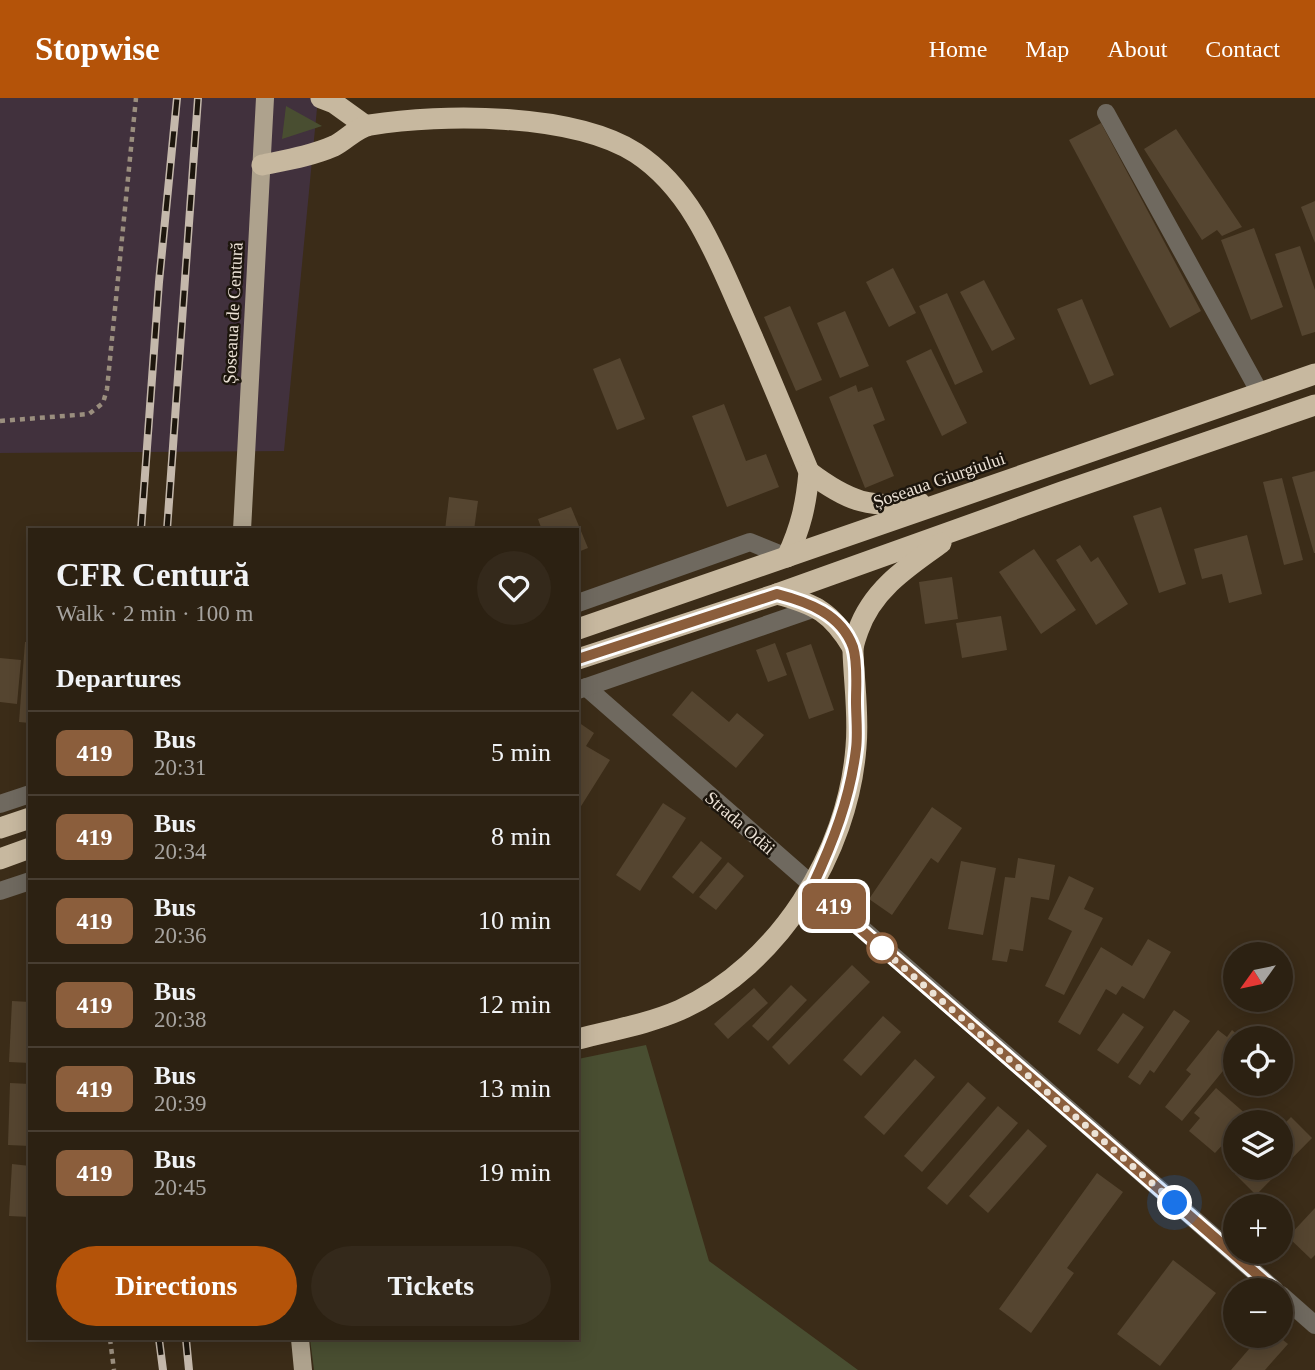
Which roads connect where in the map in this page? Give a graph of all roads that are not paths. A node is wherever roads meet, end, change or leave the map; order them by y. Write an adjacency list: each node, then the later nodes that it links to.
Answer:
1 (265, 98): 5 (main road, Șoseaua de Centură)
2 (321, 98): 4 (highway)
3 (1106, 113): 7 (street)
4 (366, 126): 5 (highway); 9 (highway)
5 (262, 166): 11 (main road, Șoseaua de Centură)
6 (1315, 374): 7 (highway, Șoseaua Giurgiului)
7 (1260, 393): 10 (highway, Șoseaua Giurgiului)
8 (1315, 405): 12 (highway)
9 (809, 472): 10 (highway); 13 (highway)
10 (952, 500): 13 (highway, Șoseaua Giurgiului)
11 (242, 528)
12 (963, 528): 14 (highway); 18 (highway)
13 (787, 557): 15 (street); 17 (highway, Șoseaua Giurgiului)
14 (777, 594): 16 (highway); 19 (highway)
15 (579, 603)
16 (818, 607): 18 (highway); 20 (street)
17 (579, 629)
18 (853, 648): 28 (highway)
19 (579, 659)
20 (582, 689): 28 (street, Strada Odăi)
21 (28, 795): 22 (street)
22 (0, 804)
23 (28, 819): 24 (highway)
24 (0, 828)
25 (28, 849): 26 (highway)
26 (0, 859)
27 (28, 882): 29 (street)
28 (812, 887): 30 (highway); 31 (street, Strada Odăi)
29 (0, 891)
30 (579, 1039)
31 (1261, 1278)
32 (1293, 1306): 33 (street)
33 (1315, 1325)
34 (299, 1340): 35 (main road)
35 (303, 1370)

